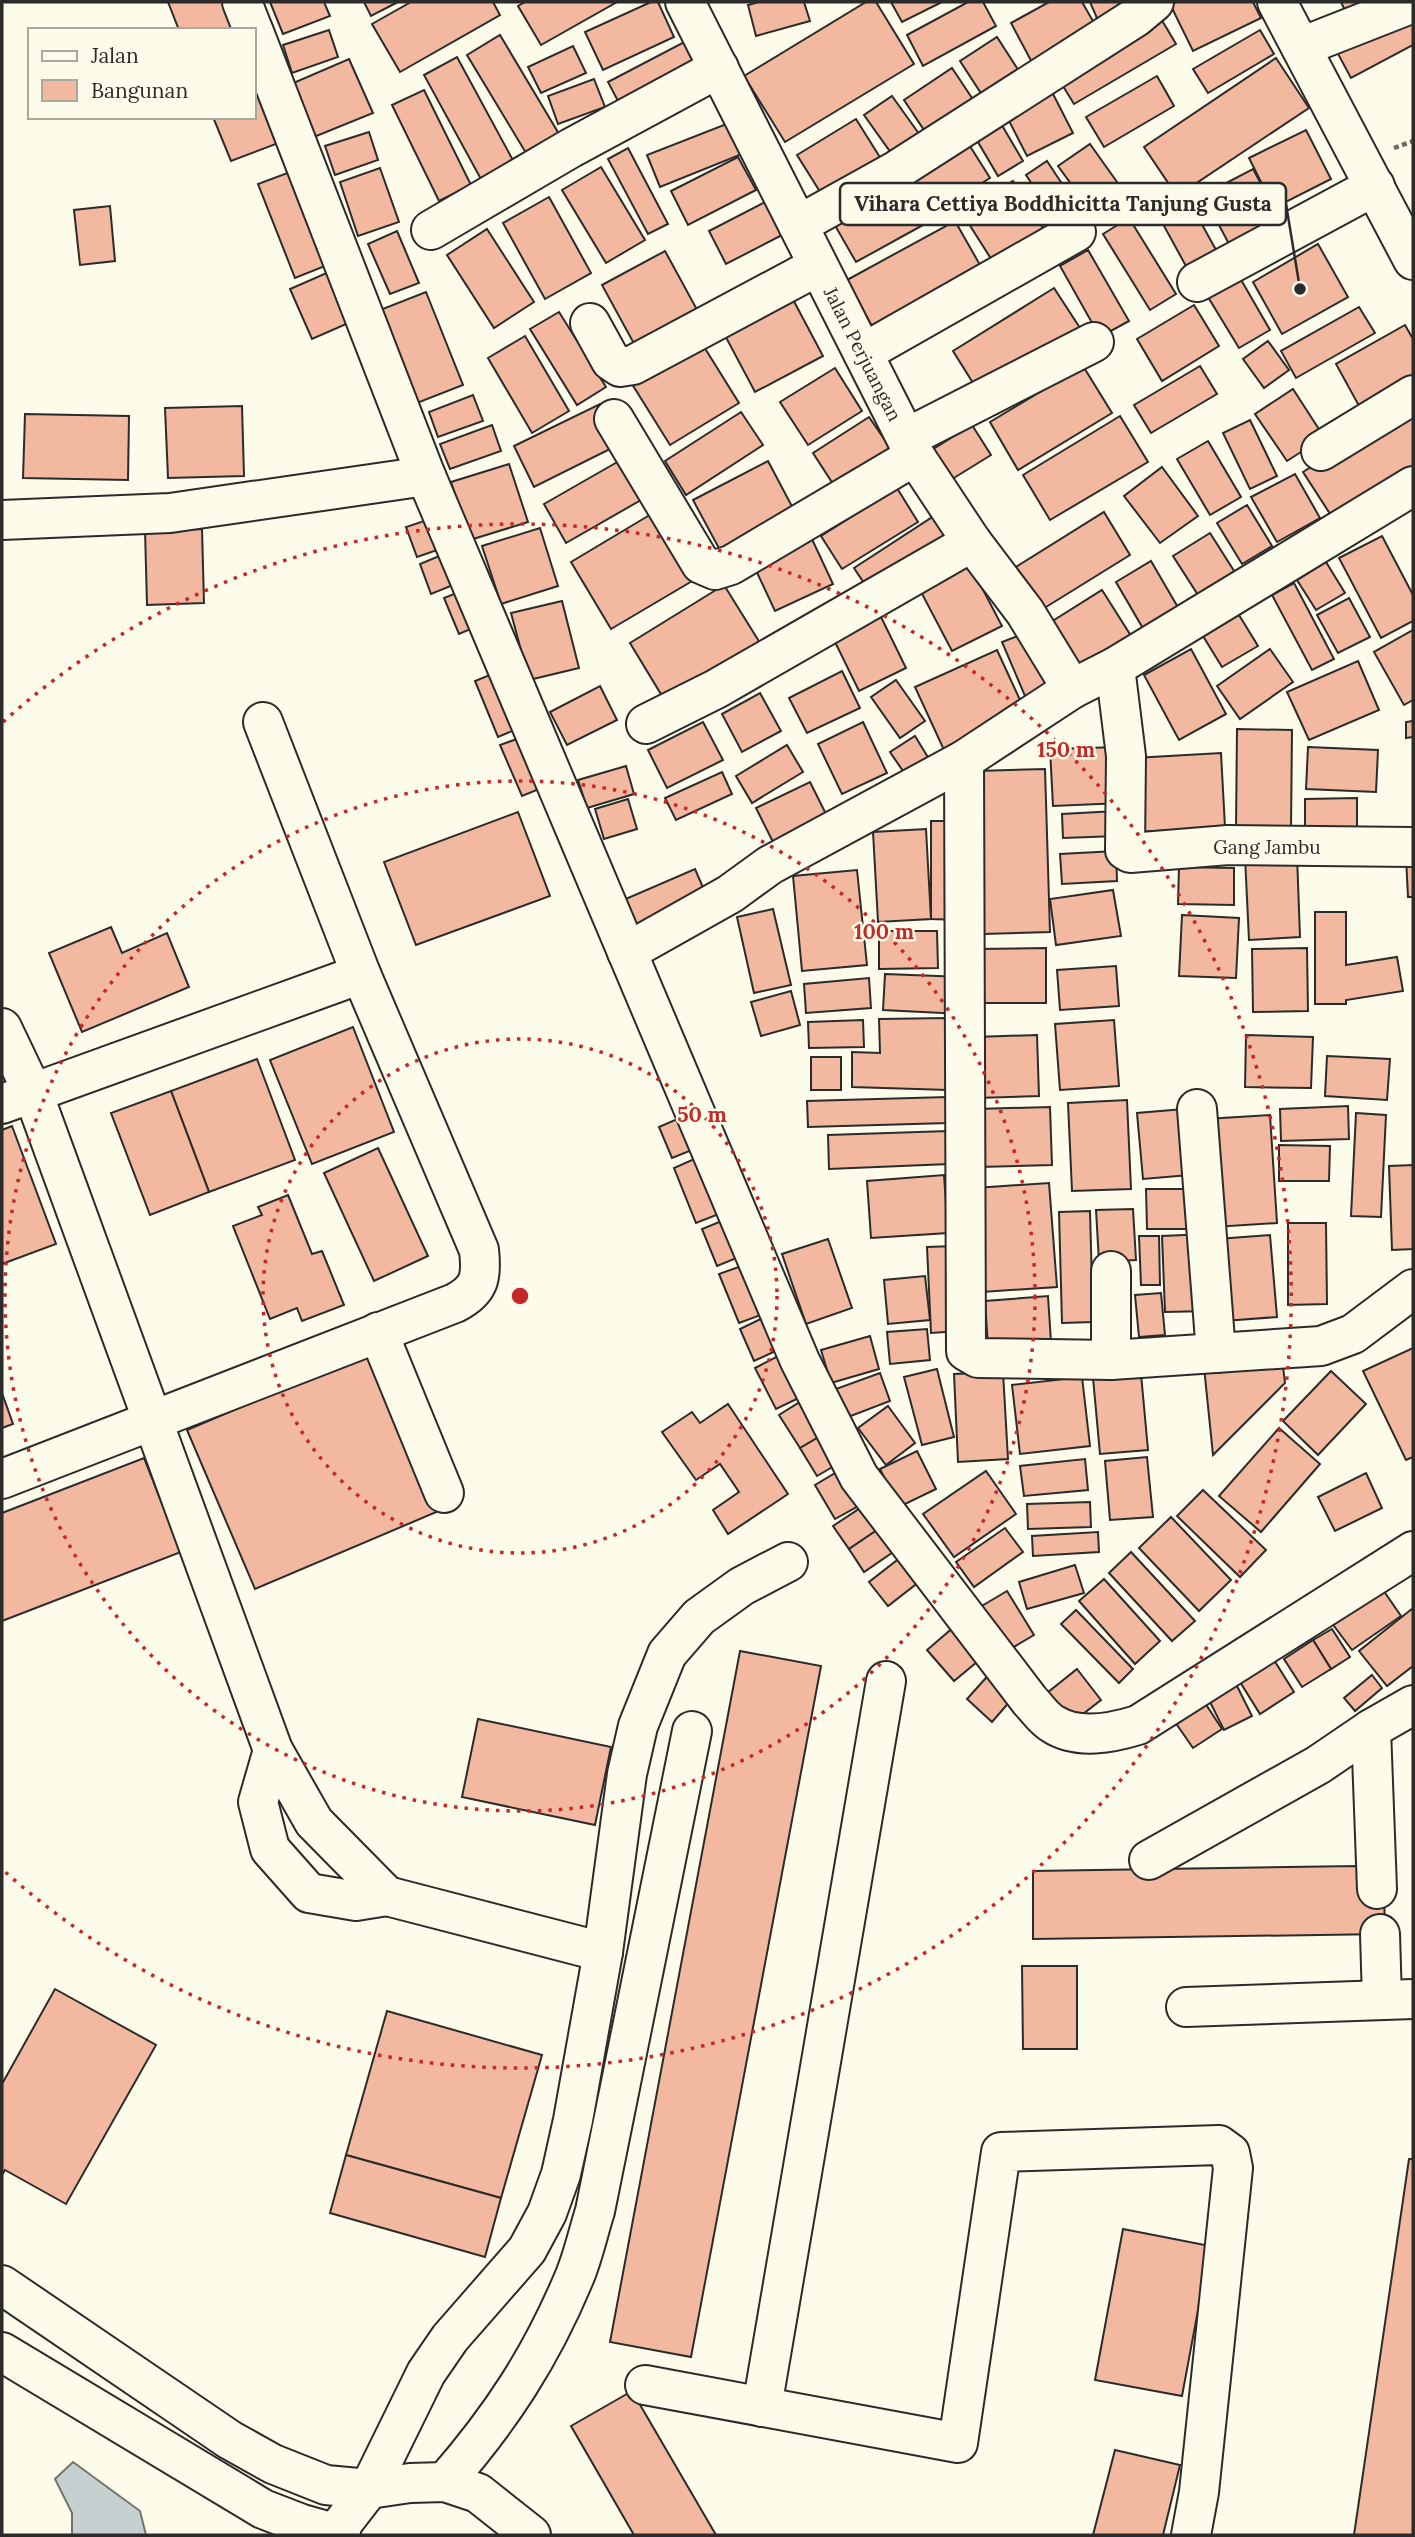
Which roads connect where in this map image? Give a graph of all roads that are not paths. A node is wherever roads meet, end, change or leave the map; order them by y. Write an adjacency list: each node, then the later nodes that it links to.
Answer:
1 (242, 2): 6 (street)
2 (685, 2): 9 (street, Jalan Perjuangan)
3 (1154, 2): 11 (street)
4 (1277, 2): 8 (street)
5 (1413, 3): 8 (street)
6 (252, 28)
7 (256, 39): 24 (street)
8 (1301, 47): 10 (street)
9 (719, 68): 11 (street, Jalan Perjuangan); 12 (street)
10 (1375, 187): 14 (street); 16 (street)
11 (798, 225): 15 (street, Jalan Perjuangan)
12 (431, 230)
13 (1076, 232): 19 (street)
14 (1413, 260)
15 (818, 266): 17 (street); 19 (street, Jalan Perjuangan)
16 (1197, 282)
17 (590, 323)
18 (1094, 342): 22 (street)
19 (863, 353): 22 (street, Jalan Perjuangan)
20 (1413, 395): 23 (street)
21 (614, 419): 22 (street)
22 (911, 448): 27 (street, Jalan Perjuangan)
23 (1321, 451)
24 (426, 476): 26 (street); 34 (street)
25 (1413, 486): 28 (street)
26 (2, 520)
27 (972, 542): 29 (street, Jalan Perjuangan); 31 (street)
28 (1115, 667): 29 (street); 33 (street, Gang Jambu)
29 (1072, 689): 32 (street)
30 (263, 722): 35 (street)
31 (646, 724)
32 (964, 760): 34 (street); 43 (street)
33 (1413, 846)
34 (627, 952): 47 (street)
35 (361, 974): 37 (street); 41 (street)
36 (2, 1028): 37 (street)
37 (17, 1098): 44 (street)
38 (1197, 1110): 42 (street)
39 (1111, 1272): 43 (street)
40 (1413, 1289): 42 (street)
41 (378, 1332): 44 (street); 46 (street)
42 (1216, 1353): 43 (street)
43 (1111, 1360)
44 (154, 1419): 45 (street); 53 (street)
45 (2, 1479)
46 (444, 1493)
47 (1413, 1550)
48 (788, 1562): 58 (street)
49 (886, 1681): 64 (street)
50 (1413, 1704): 51 (street)
51 (1371, 1729): 54 (street); 55 (street)
52 (692, 1731): 65 (street)
53 (273, 1750): 56 (street); 56 (street)
54 (1149, 1860)
55 (1377, 1889)
56 (387, 1896): 58 (street)
57 (1380, 1934): 59 (street)
58 (603, 1952): 66 (street)
59 (1398, 2000): 60 (street)
60 (1186, 2007)
61 (2, 2285): 66 (street)
62 (2, 2352): 68 (street)
63 (645, 2385): 64 (street)
64 (762, 2407): 69 (street)
65 (446, 2482): 66 (street); 67 (street)
66 (369, 2489): 68 (street)
67 (514, 2530)
68 (338, 2534)
69 (1191, 2535)

